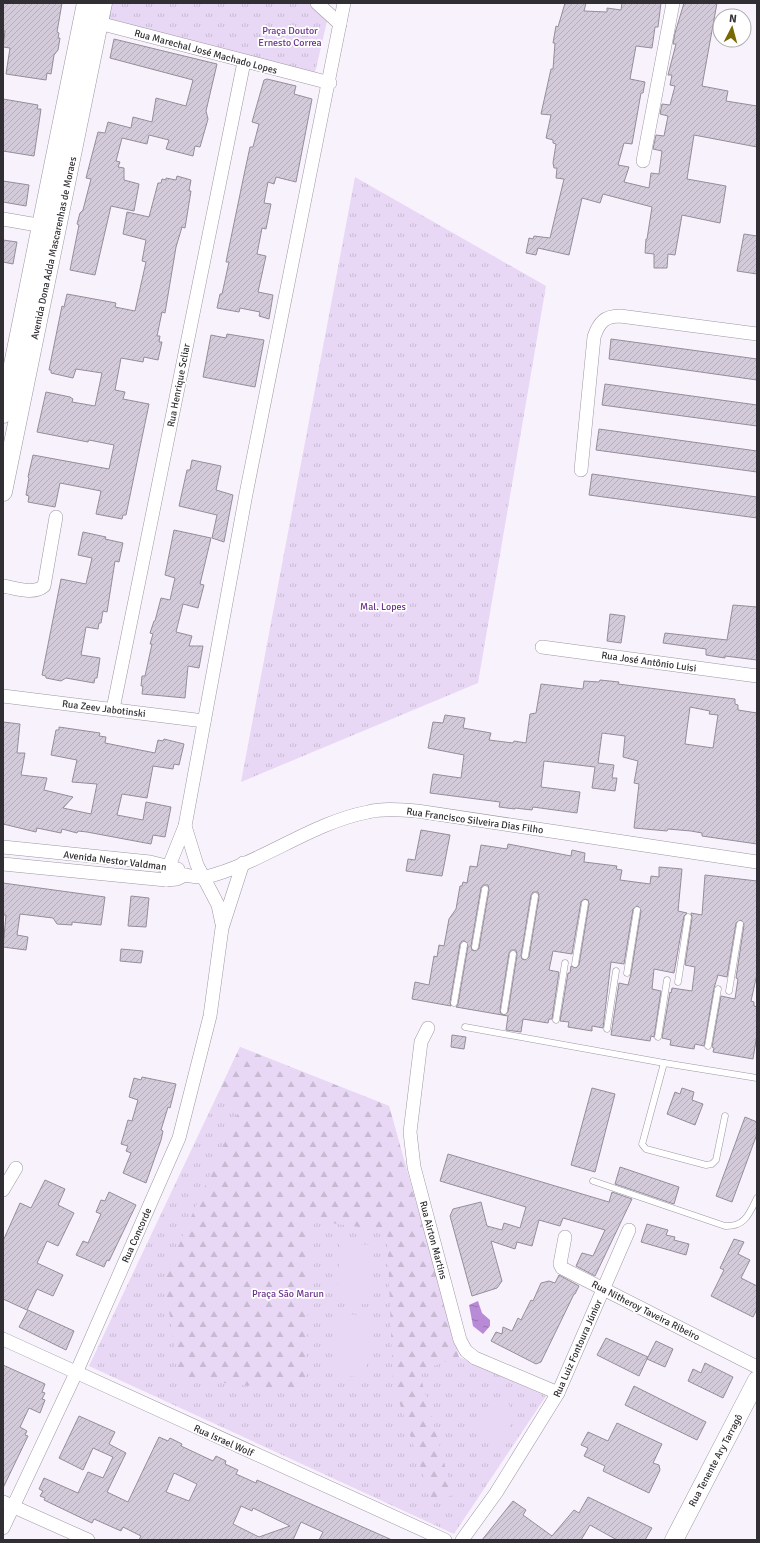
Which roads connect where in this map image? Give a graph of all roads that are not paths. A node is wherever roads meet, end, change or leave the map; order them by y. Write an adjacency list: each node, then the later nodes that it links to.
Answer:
1 (103, 3): 5 (main road, Avenida Dona Adda Mascarenhas de Moraes)
2 (317, 3): 6 (street)
3 (344, 3): 6 (street)
4 (673, 3): 9 (street)
5 (89, 15): 7 (street, Rua Marechal José Machado Lopes); 11 (main road, Avenida Dona Adda Mascarenhas de Moraes)
6 (340, 24): 8 (street)
7 (244, 62): 8 (street, Rua Marechal José Machado Lopes); 22 (street, Rua Henrique Scliar)
8 (330, 83): 23 (street)
9 (643, 161)
10 (3, 219): 11 (street)
11 (49, 227): 13 (main road, Avenida Dona Adda Mascarenhas de Moraes)
12 (757, 334): 15 (street)
13 (14, 372): 14 (main road, Avenida Dona Adda Mascarenhas de Moraes); 16 (main road, Avenida Dona Adda Mascarenhas de Moraes)
14 (3, 414)
15 (581, 470)
16 (3, 492)
17 (56, 518): 18 (street)
18 (3, 586)
19 (542, 647): 20 (street, Rua José Antônio Luisi)
20 (757, 676)
21 (3, 696): 22 (street, Rua Zeev Jabotinski)
22 (113, 708): 23 (street, Rua Zeev Jabotinski)
23 (204, 721): 24 (street)
24 (185, 826): 29 (street); 31 (street, Rua Concorde)
25 (3, 848): 29 (street, Avenida Nestor Valdman)
26 (757, 862): 27 (street, Rua Francisco Silveira Dias Filho)
27 (243, 863): 31 (street, Rua Francisco Silveira Dias Filho); 39 (street, Rua Concorde)
28 (3, 864): 32 (street, Avenida Nestor Valdman)
29 (169, 866): 30 (street, Avenida Nestor Valdman); 32 (street)
30 (185, 875): 31 (street); 32 (street, Avenida Nestor Valdman)
31 (205, 877): 39 (street, Rua Concorde)
32 (166, 880)
33 (485, 889): 41 (lane)
34 (535, 896): 43 (lane)
35 (585, 903): 45 (lane)
36 (637, 910): 47 (lane)
37 (688, 917): 49 (lane)
38 (740, 924): 51 (lane)
39 (222, 928): 72 (street, Rua Concorde)
40 (464, 945): 52 (lane)
41 (475, 947)
42 (513, 954): 53 (lane)
43 (525, 956)
44 (566, 962): 54 (lane)
45 (575, 964)
46 (616, 971): 57 (lane)
47 (627, 973)
48 (667, 980): 58 (lane)
49 (678, 982)
50 (718, 989): 59 (lane)
51 (729, 991)
52 (454, 1002)
53 (504, 1011)
54 (556, 1020)
55 (465, 1027): 60 (lane)
56 (428, 1028): 74 (street, Rua Airton Martins)
57 (606, 1029)
58 (658, 1037)
59 (708, 1046)
60 (664, 1063): 61 (lane); 62 (lane)
61 (757, 1078)
62 (725, 1116)
63 (16, 1168): 65 (street)
64 (593, 1181): 66 (lane)
65 (3, 1190)
66 (757, 1198)
67 (629, 1230): 69 (street, Rua Luiz Fontoura Júnior)
68 (565, 1237): 69 (street, Rua Nitheroy Taveira Ribeiro)
69 (603, 1287): 71 (street, Rua Nitheroy Taveira Ribeiro); 74 (street, Rua Luiz Fontoura Júnior)
70 (3, 1339): 72 (street, Rua Israel Wolf)
71 (757, 1367)
72 (76, 1372): 75 (street, Rua Concorde); 78 (street, Rua Israel Wolf)
73 (757, 1380): 80 (main road, Rua Tenente Ary Tarragô)
74 (558, 1393): 79 (street, Rua Luiz Fontoura Júnior)
75 (8, 1504): 76 (street, Rua Concorde); 77 (street)
76 (3, 1528)
77 (88, 1540)
78 (445, 1540)
79 (462, 1540)
80 (674, 1540)

